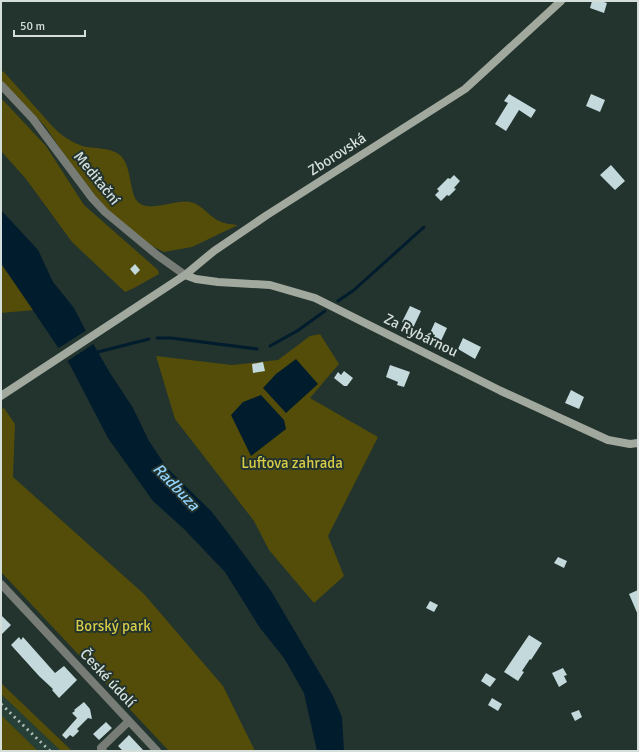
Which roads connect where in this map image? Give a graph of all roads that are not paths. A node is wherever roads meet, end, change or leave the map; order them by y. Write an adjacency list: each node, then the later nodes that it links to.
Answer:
1 (561, 1): 3 (street, Zborovská)
2 (1, 85): 3 (street, Meditační)
3 (185, 275): 4 (street, Zborovská); 5 (street, Za Rybárnou)
4 (1, 396)
5 (638, 443)
6 (1, 584): 7 (street, České údolí)
7 (129, 721): 8 (street, České údolí); 9 (street, České údolí)
8 (103, 751)
9 (157, 751)

